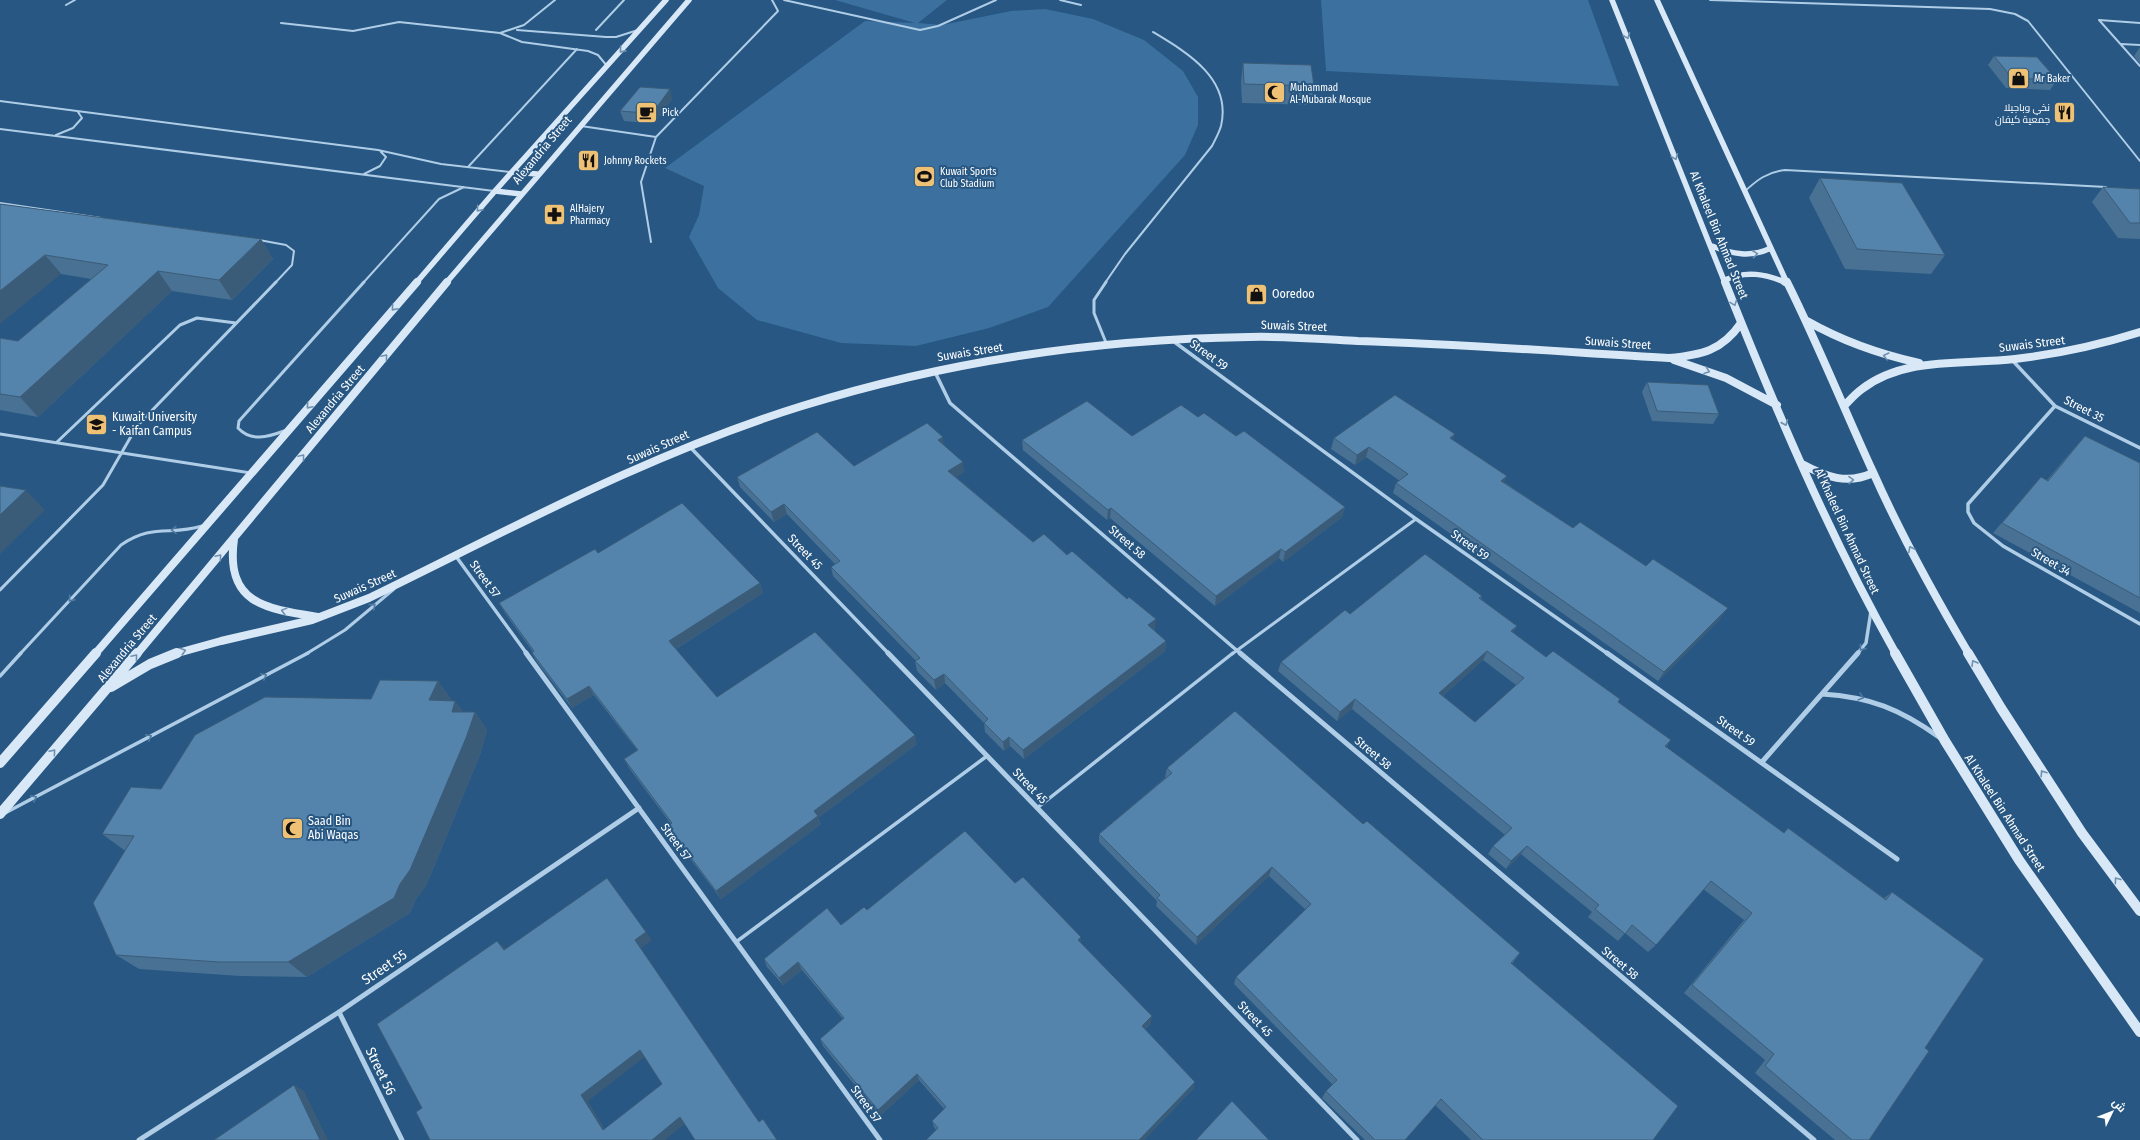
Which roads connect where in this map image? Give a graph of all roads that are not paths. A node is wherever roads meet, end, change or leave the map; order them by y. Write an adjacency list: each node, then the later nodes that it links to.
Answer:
1 (75, 0): 13 (lane)
2 (555, 0): 18 (lane)
3 (624, 0): 19 (lane)
4 (666, 0): 17 (street, Alexandria Street)
5 (689, 0): 29 (street, Alexandria Street)
6 (772, 0): 32 (lane)
7 (784, 0): 8 (lane)
8 (996, 0)
9 (1060, 0): 14 (lane)
10 (1612, 0): 48 (street, Al Khaleel Bin Ahmad Street, one-way to 48)
11 (1657, 0): 42 (street)
12 (1710, 0): 34 (lane)
13 (66, 5)
14 (1081, 5)
15 (281, 23): 21 (lane)
16 (2140, 23): 22 (lane)
17 (641, 28): 18 (lane); 25 (street, Alexandria Street, one-way to 25)
18 (516, 30): 21 (lane)
19 (596, 30)
20 (1153, 32): 57 (lane)
21 (500, 33): 24 (lane)
22 (2121, 44): 23 (lane); 26 (lane)
23 (2140, 45)
24 (578, 49): 25 (lane); 35 (lane)
25 (607, 66): 36 (street, Alexandria Street)
26 (2140, 66)
27 (0, 101): 28 (lane)
28 (77, 111): 31 (lane); 33 (lane)
29 (578, 126): 32 (lane); 38 (street, Alexandria Street)
30 (0, 129): 31 (lane)
31 (54, 136): 37 (lane)
32 (656, 137): 47 (lane)
33 (378, 150): 35 (lane); 37 (lane)
34 (2140, 161)
35 (468, 167): 36 (lane)
36 (513, 172): 38 (street); 41 (street, Alexandria Street)
37 (362, 174): 39 (lane)
38 (537, 174): 43 (street, Alexandria Street)
39 (464, 187): 41 (lane); 65 (lane)
40 (2109, 188): 42 (lane)
41 (495, 191): 43 (street); 65 (street, Alexandria Street, one-way to 65)
42 (1744, 192): 49 (street)
43 (520, 194): 76 (street, Alexandria Street, one-way to 43)
44 (0, 203): 45 (lane)
45 (103, 218)
46 (253, 240): 53 (lane)
47 (652, 242)
48 (1712, 246): 49 (street, one-way to 49); 50 (street, Al Khaleel Bin Ahmad Street)
49 (1771, 248): 51 (street)
50 (1725, 280): 51 (street); 54 (street, Al Khaleel Bin Ahmad Street, one-way to 54)
51 (1787, 283): 52 (street)
52 (1807, 321): 60 (street, Suwais Street, one-way to 52); 63 (street)
53 (236, 323): 67 (lane); 70 (lane)
54 (1741, 323): 58 (street, Suwais Street); 62 (street, Al Khaleel Bin Ahmad Street)
55 (2140, 332): 59 (street, Suwais Street)
56 (1171, 339): 57 (street, Suwais Street); 58 (street, Suwais Street); 74 (street, Street 59)
57 (1107, 345): 61 (street, Suwais Street)
58 (1670, 358): 62 (street, Suwais Street, one-way to 62)
59 (2012, 359): 60 (street, Suwais Street); 64 (street, Street 35)
60 (1924, 364): 63 (street, Suwais Street)
61 (934, 370): 68 (street, Suwais Street); 83 (street, Street 58)
62 (1777, 405): 71 (street, Al Khaleel Bin Ahmad Street, one-way to 71)
63 (1844, 406): 72 (street)
64 (2055, 406): 69 (street, Street 35); 82 (street)
65 (290, 429): 73 (street, Alexandria Street)
66 (0, 434): 67 (lane)
67 (57, 442): 70 (lane)
68 (688, 446): 77 (street, Suwais Street); 88 (street, Street 45)
69 (2140, 448)
70 (123, 453): 73 (lane); 79 (lane)
71 (1802, 464): 72 (street, one-way to 72); 80 (street, Al Khaleel Bin Ahmad Street)
72 (1873, 473): 95 (street, one-way to 72)
73 (252, 474): 75 (street, Alexandria Street)
74 (1416, 519): 83 (lane); 89 (street, Street 59)
75 (211, 521): 84 (lane, one-way to 84); 90 (street, Alexandria Street)
76 (234, 539): 81 (street, Suwais Street, one-way to 76); 85 (street, Alexandria Street, one-way to 76)
77 (455, 555): 78 (street, Suwais Street); 91 (street, Street 57)
78 (402, 582): 81 (street, Suwais Street); 93 (lane, one-way to 78)
79 (0, 590)
80 (1872, 611): 86 (street, Street 59, one-way to 86); 87 (street, Al Khaleel Bin Ahmad Street)
81 (322, 617): 85 (street, Suwais Street, one-way to 81)
82 (2140, 624)
83 (1238, 650): 92 (lane); 103 (street, Street 58)
84 (0, 676)
85 (110, 686): 93 (street, Alexandria Street, one-way to 85)
86 (1822, 694): 87 (street, one-way to 87); 89 (street, Street 59)
87 (1945, 741): 98 (street, Al Khaleel Bin Ahmad Street)
88 (987, 755): 92 (street, Street 45); 96 (lane)
89 (1762, 762): 94 (street, Street 59)
90 (0, 763)
91 (639, 808): 96 (street, Street 57); 97 (street, Street 55)
92 (1038, 808): 102 (street, Street 45)
93 (0, 815)
94 (1897, 859)
95 (2140, 911)
96 (736, 942): 101 (street, Street 57)
97 (339, 1012): 99 (street, Street 55); 100 (street, Street 56)
98 (2140, 1032)
99 (140, 1140)
100 (402, 1140)
101 (880, 1140)
102 (1357, 1140)
103 (1814, 1140)

